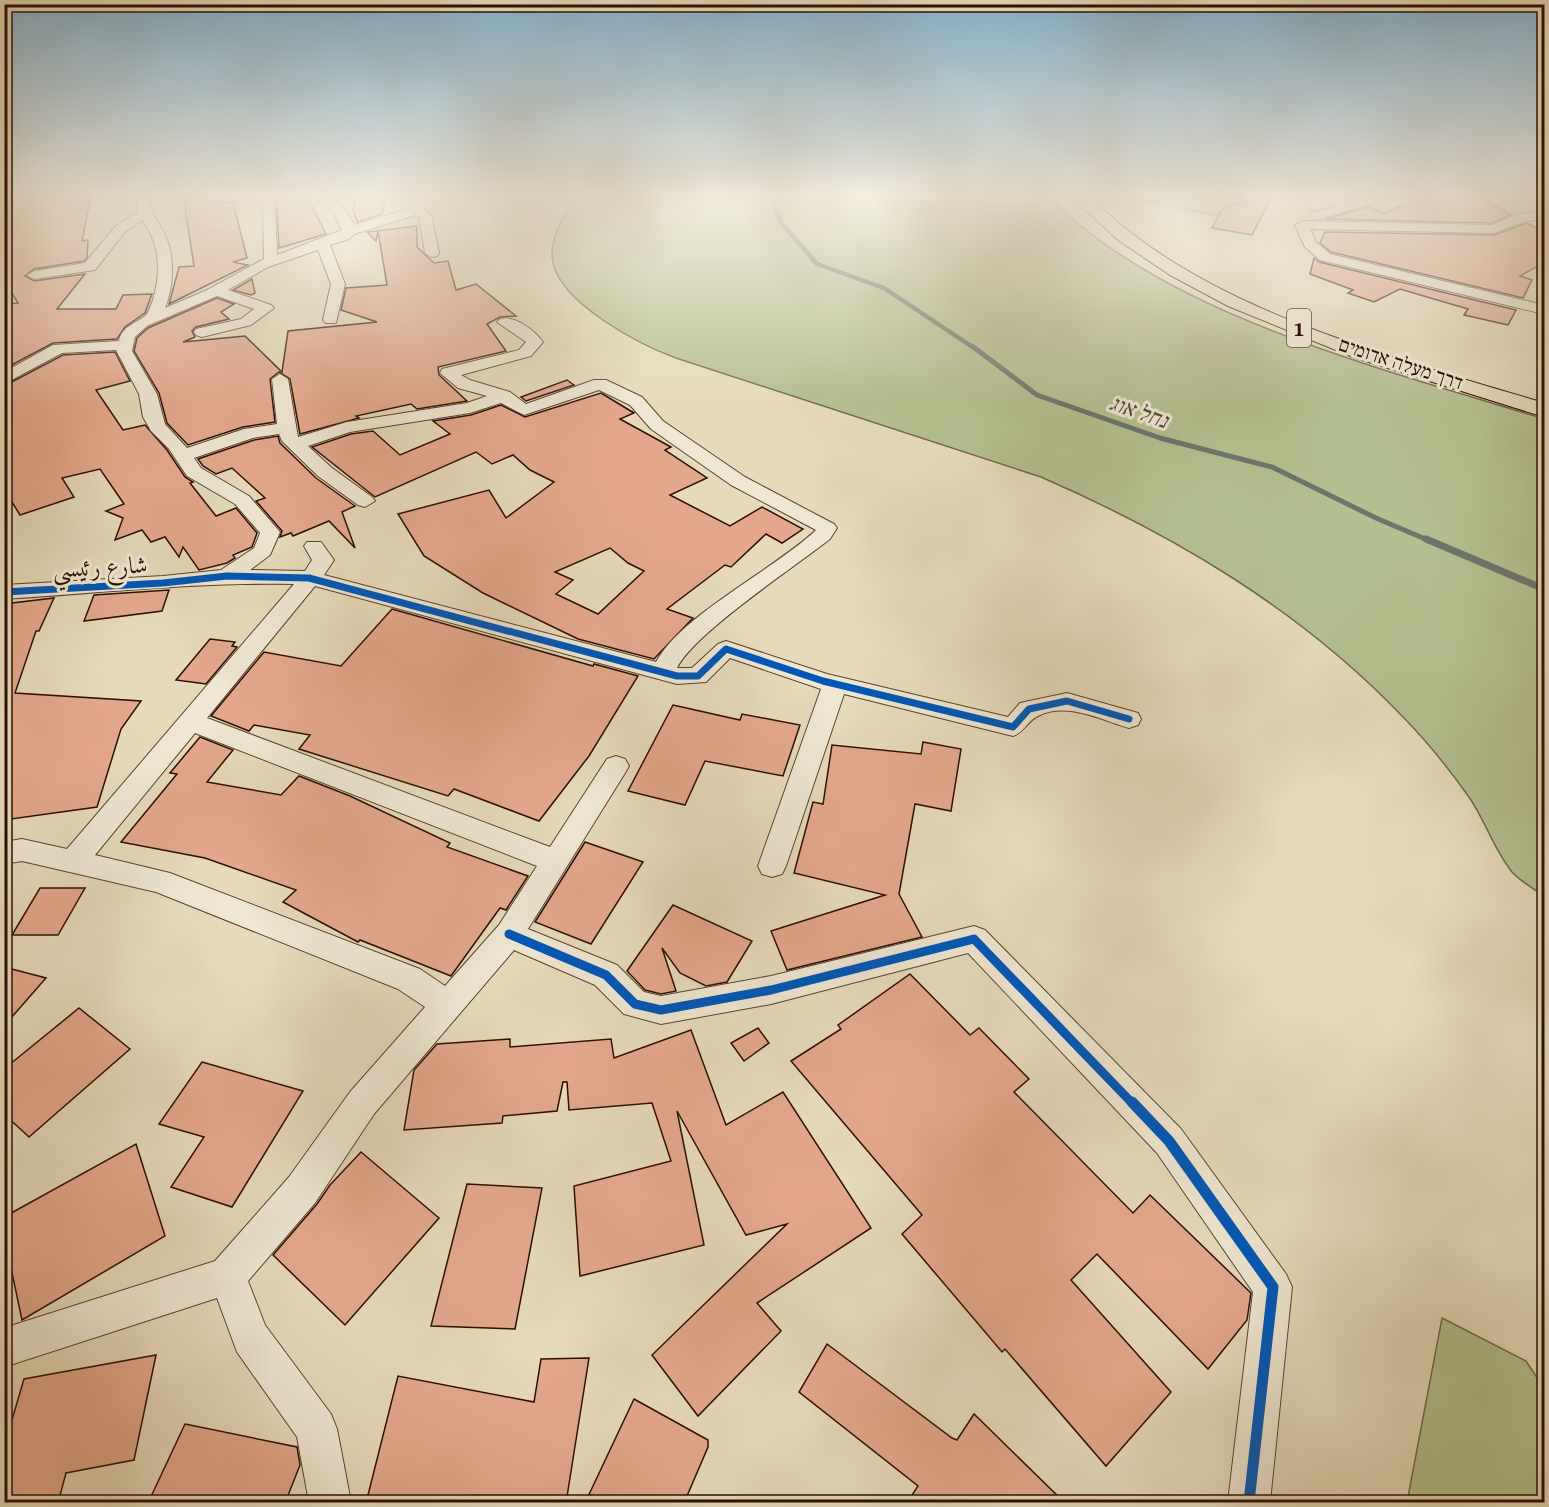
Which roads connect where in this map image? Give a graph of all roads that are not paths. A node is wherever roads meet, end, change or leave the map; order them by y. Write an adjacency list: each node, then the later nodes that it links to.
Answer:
1 (91, 266): 8 (street)
2 (165, 266): 11 (street)
3 (260, 266): 9 (street)
4 (331, 266): 12 (street)
5 (1168, 266): 20 (highway, דרך מעלה אדומים / 1)
6 (1202, 266): 18 (highway, דרך מעלה אדומים / 1)
7 (1362, 266): 10 (street)
8 (34, 275)
9 (216, 291): 11 (street); 14 (street)
10 (1545, 309)
11 (153, 317): 15 (street)
12 (331, 320)
13 (505, 322): 19 (street)
14 (202, 332)
15 (126, 345): 16 (street); 22 (street)
16 (4, 379)
17 (280, 379): 21 (street)
18 (1545, 395)
19 (504, 396): 21 (street); 28 (street)
20 (1545, 410)
21 (291, 436): 22 (street); 23 (street)
22 (184, 454): 25 (street)
23 (365, 501)
24 (314, 546): 26 (street)
25 (227, 576): 26 (street, شارع رئيسي); 27 (street, شارع رئيسي)
26 (309, 578): 28 (street, شارع رئيسي); 31 (street)
27 (4, 592)
28 (663, 672): 29 (street, شارع رئيسي)
29 (835, 684): 30 (street); 36 (street)
30 (1129, 719)
31 (190, 721): 34 (street); 35 (street)
32 (616, 766): 34 (street)
33 (4, 853): 35 (street)
34 (556, 861): 37 (street)
35 (74, 862): 38 (street)
36 (772, 866)
37 (509, 934): 38 (street); 42 (street)
38 (448, 1005): 39 (street)
39 (227, 1276): 40 (street); 41 (street)
40 (4, 1348)
41 (330, 1503)
42 (1249, 1503)

